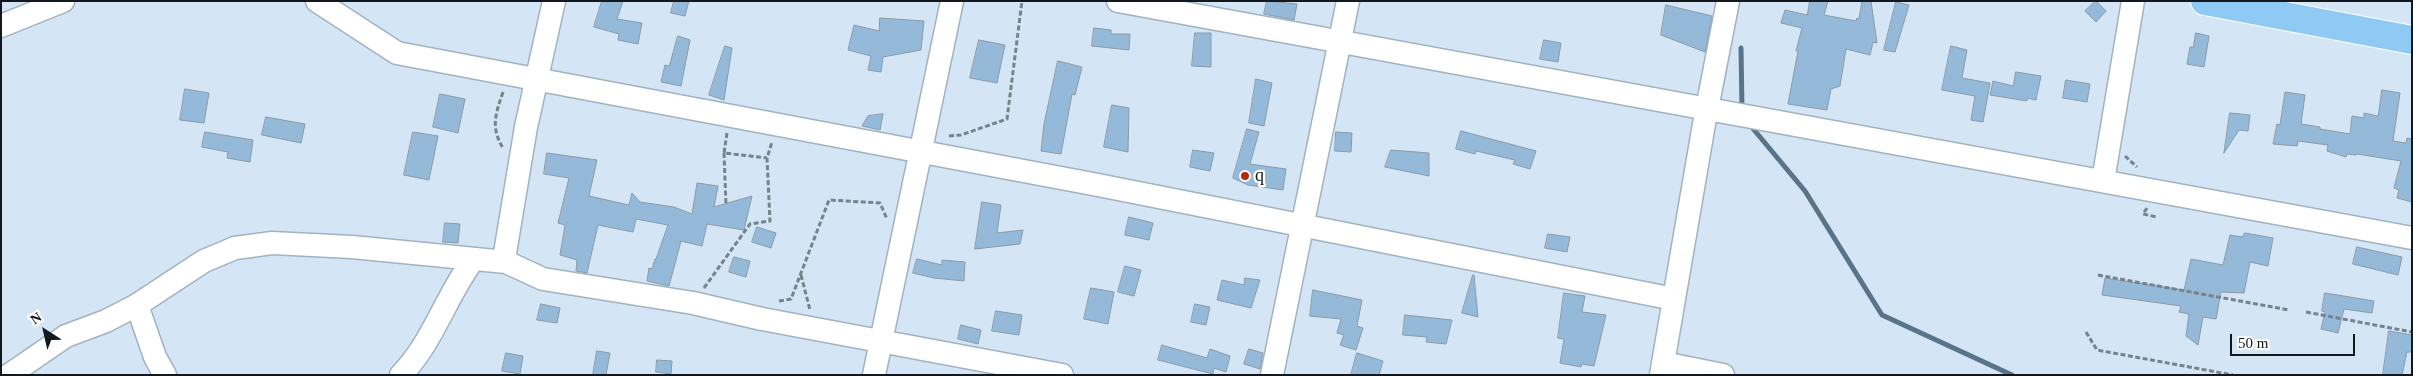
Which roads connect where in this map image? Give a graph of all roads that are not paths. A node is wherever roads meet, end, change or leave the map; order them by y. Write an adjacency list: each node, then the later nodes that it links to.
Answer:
1 (63, 1): 10 (street)
2 (317, 1): 13 (street)
3 (554, 1): 13 (street)
4 (952, 1): 15 (street)
5 (1118, 1): 12 (street)
6 (1348, 1): 12 (street)
7 (1728, 1): 14 (street)
8 (2133, 1): 16 (street)
9 (2205, 1): 11 (main road)
10 (1, 26)
11 (2412, 40)
12 (1340, 42): 14 (street); 17 (street)
13 (538, 80): 15 (street); 20 (street)
14 (1707, 109): 16 (street); 21 (street)
15 (922, 144): 17 (street); 23 (street)
16 (2103, 181): 18 (street)
17 (1302, 225): 21 (street); 30 (street)
18 (2412, 238)
19 (473, 260): 20 (street); 22 (street); 25 (street)
20 (506, 262): 23 (street)
21 (1674, 298): 24 (street)
22 (137, 305): 26 (street); 27 (street)
23 (881, 341): 28 (street); 29 (street)
24 (1662, 369): 31 (street)
25 (410, 371)
26 (9, 375)
27 (165, 375)
28 (874, 375)
29 (1062, 375)
30 (1272, 375)
31 (1723, 375)

